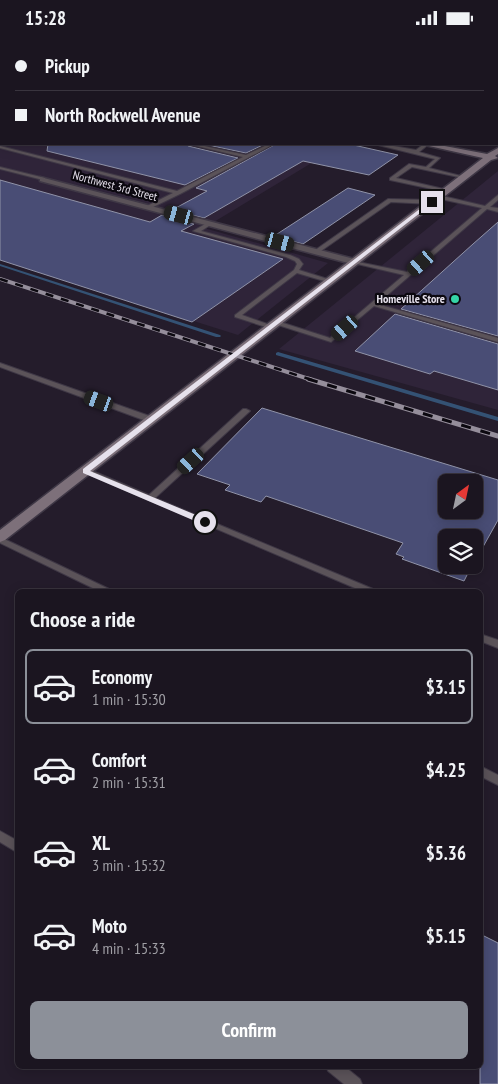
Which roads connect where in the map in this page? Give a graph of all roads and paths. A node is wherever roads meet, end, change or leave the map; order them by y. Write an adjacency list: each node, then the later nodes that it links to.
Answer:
1 (194, 145): 9 (lane)
2 (270, 145): 9 (lane)
3 (381, 145): 8 (lane)
4 (424, 145): 8 (lane)
5 (430, 145): 10 (main road)
6 (0, 147): 17 (lane)
7 (498, 150): 10 (main road)
8 (417, 152): 13 (lane)
9 (247, 157): 17 (lane)
10 (489, 157): 11 (main road); 14 (main road)
11 (498, 159)
12 (0, 168): 15 (lane)
13 (426, 169): 14 (lane); 16 (lane)
14 (463, 177): 16 (main road)
15 (42, 179): 20 (street, Northwest 3rd Street)
16 (446, 191): 19 (main road)
17 (178, 193): 20 (lane)
18 (498, 197): 21 (lane)
19 (435, 199): 21 (lane); 24 (lane); 25 (main road)
20 (148, 207): 23 (street, Northwest 3rd Street)
21 (486, 207): 22 (lane); 27 (lane)
22 (498, 210)
23 (209, 224): 24 (street, Northwest 3rd Street); 26 (lane)
24 (316, 252): 25 (street, Northwest 3rd Street)
25 (355, 262): 27 (lane); 28 (main road)
26 (296, 271): 28 (lane); 30 (lane)
27 (408, 274): 29 (lane)
28 (330, 281): 30 (main road)
29 (372, 304): 30 (lane); 31 (lane)
30 (274, 325): 34 (main road)
31 (498, 340)
32 (0, 365): 34 (lane)
33 (246, 411): 36 (lane)
34 (152, 420): 35 (main road)
35 (85, 471): 36 (lane); 37 (main road)
36 (150, 499): 39 (lane)
37 (0, 539): 38 (lane)
38 (102, 589)
39 (365, 589)
40 (483, 638): 41 (lane)
41 (498, 644)
42 (483, 772): 43 (lane)
43 (498, 780)
44 (0, 836): 45 (lane)
45 (15, 846)
46 (337, 1069): 47 (lane)
47 (355, 1084)

